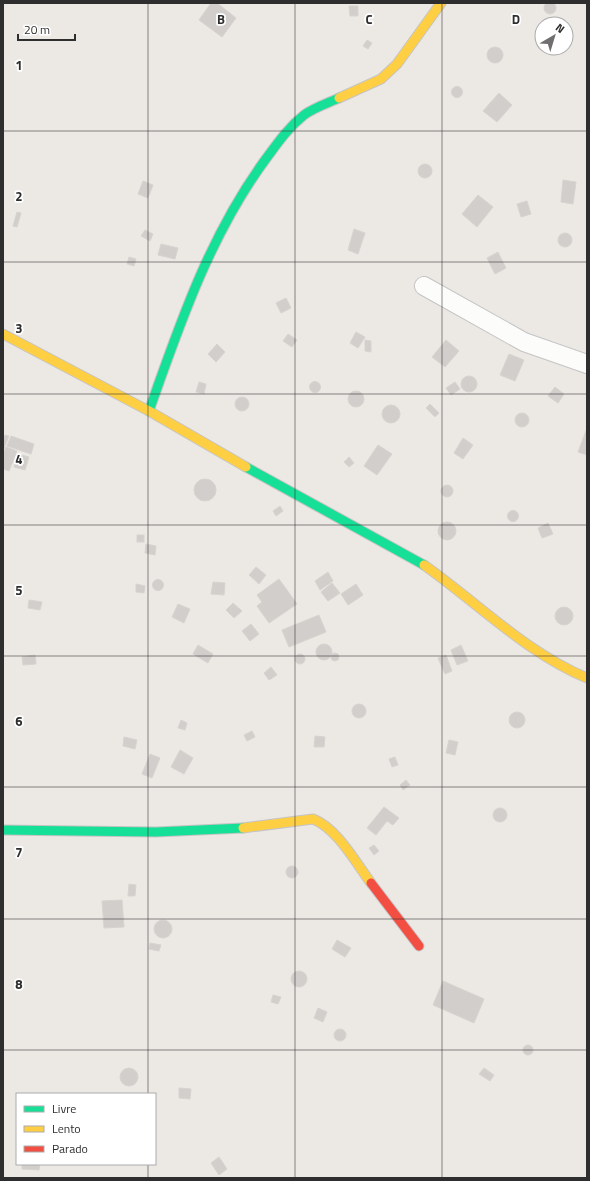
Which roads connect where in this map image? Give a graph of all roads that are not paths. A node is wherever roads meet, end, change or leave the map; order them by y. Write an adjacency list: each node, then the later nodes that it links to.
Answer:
1 (441, 3): 5 (street)
2 (424, 286): 4 (street)
3 (3, 334): 5 (street)
4 (587, 364)
5 (149, 411): 6 (street)
6 (587, 678)
7 (3, 830): 8 (street)
8 (419, 946)

